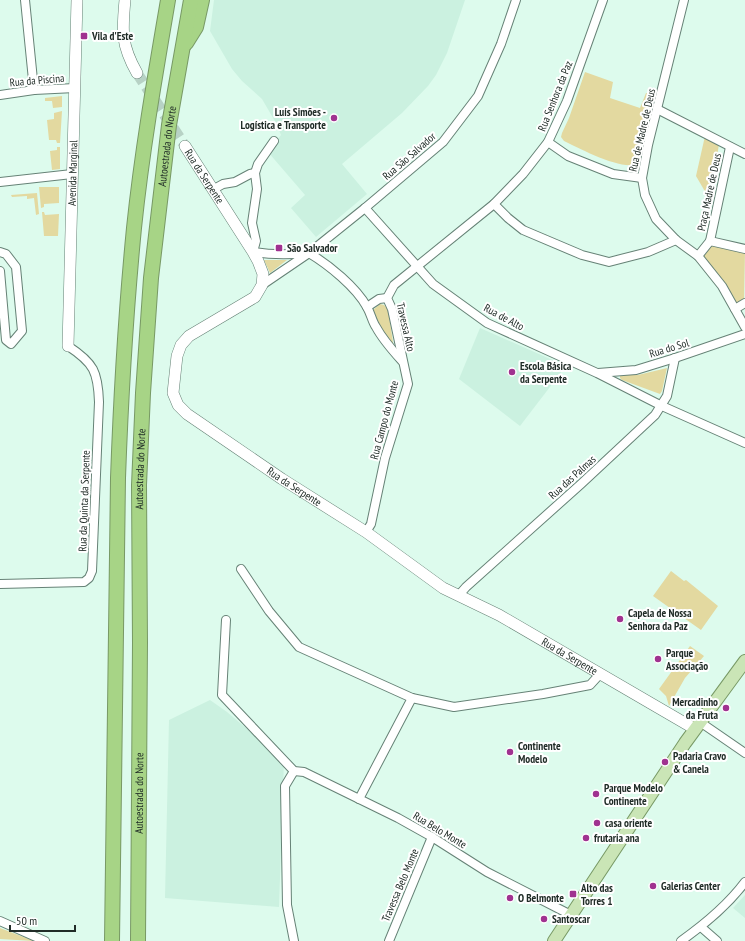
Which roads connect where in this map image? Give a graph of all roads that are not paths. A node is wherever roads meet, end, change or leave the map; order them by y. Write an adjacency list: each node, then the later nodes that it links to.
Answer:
1 (25, 0): 13 (street)
2 (77, 0): 12 (street, Avenida Marginal)
3 (125, 0): 11 (street)
4 (168, 0): 68 (highway, Autoestrada do Norte)
5 (191, 0): 10 (highway, Autoestrada do Norte)
6 (202, 0): 10 (highway)
7 (516, 0): 27 (street, Rua São Salvador)
8 (603, 0): 17 (street, Rua Senhora da Paz)
9 (684, 0): 15 (street, Rua de Madre de Deus)
10 (181, 52): 69 (highway, Autoestrada do Norte)
11 (137, 73)
12 (75, 88): 13 (street, Rua da Piscina); 22 (street, Avenida Marginal)
13 (34, 90): 14 (street, Rua da Piscina)
14 (0, 95)
15 (657, 109): 19 (street, Praça Madre de Deus); 23 (street, Rua de Madre de Deus)
16 (274, 141): 21 (street)
17 (548, 142): 23 (street); 26 (street, Rua Senhora da Paz)
18 (185, 146): 25 (street, Rua da Serpente)
19 (730, 147): 20 (street, Praça Madre de Deus); 29 (street, Praça Madre de Deus)
20 (745, 154)
21 (255, 173): 25 (street); 32 (street)
22 (72, 174): 24 (street); 44 (street, Avenida Marginal)
23 (642, 178): 28 (street, Rua de Madre de Deus)
24 (0, 182)
25 (214, 189): 32 (street, Rua da Serpente)
26 (494, 204): 28 (street); 35 (street, Rua Senhora da Paz)
27 (365, 208): 33 (street, Rua São Salvador); 35 (street, Rua de Alto)
28 (676, 240): 34 (street, Rua de Madre de Deus)
29 (710, 241): 30 (street, Praça Madre de Deus); 34 (street, Praça Madre de Deus)
30 (745, 249)
31 (0, 252): 36 (street)
32 (253, 252): 33 (street); 37 (street, Rua da Serpente)
33 (309, 253): 37 (street, Rua São Salvador); 40 (street, Rua Campo do Monte)
34 (698, 256): 41 (street, Rua de Madre de Deus)
35 (417, 265): 38 (street, Travessa Alto); 47 (street, Rua de Alto)
36 (0, 271)
37 (262, 285): 50 (street, Rua da Serpente)
38 (387, 298): 40 (street, Travessa Alto); 46 (street, Travessa Alto)
39 (745, 303): 41 (street)
40 (367, 307): 46 (street, Rua Campo do Monte)
41 (735, 309): 42 (street, Rua de Madre de Deus)
42 (745, 328)
43 (745, 334): 45 (street, Rua do Sol)
44 (68, 346): 52 (street, Rua da Quinta da Serpente)
45 (675, 358): 47 (street, Rua do Sol); 48 (street, Rua das Palmas)
46 (402, 362): 50 (street, Rua Campo do Monte)
47 (597, 373): 48 (street, Rua de Alto)
48 (662, 406): 49 (street, Rua de Alto); 53 (street, Rua das Palmas)
49 (745, 443)
50 (366, 532): 53 (street, Rua da Serpente)
51 (241, 569): 57 (street)
52 (0, 584)
53 (458, 595): 56 (street, Rua da Serpente)
54 (226, 620): 60 (street)
55 (745, 661): 58 (main road)
56 (600, 674): 57 (street); 58 (street, Rua da Serpente)
57 (412, 698): 61 (street)
58 (697, 726): 59 (street); 64 (main road)
59 (745, 753)
60 (294, 771): 61 (street, Rua Belo Monte); 70 (street)
61 (359, 799): 62 (street, Rua Belo Monte)
62 (432, 837): 64 (street, Rua Belo Monte); 71 (street, Travessa Belo Monte)
63 (745, 882): 66 (street)
64 (571, 915): 72 (main road)
65 (0, 921): 67 (street)
66 (701, 927): 73 (street); 74 (street)
67 (45, 941)
68 (112, 941)
69 (138, 941)
70 (294, 941)
71 (389, 941)
72 (554, 941)
73 (681, 941)
74 (717, 941)

